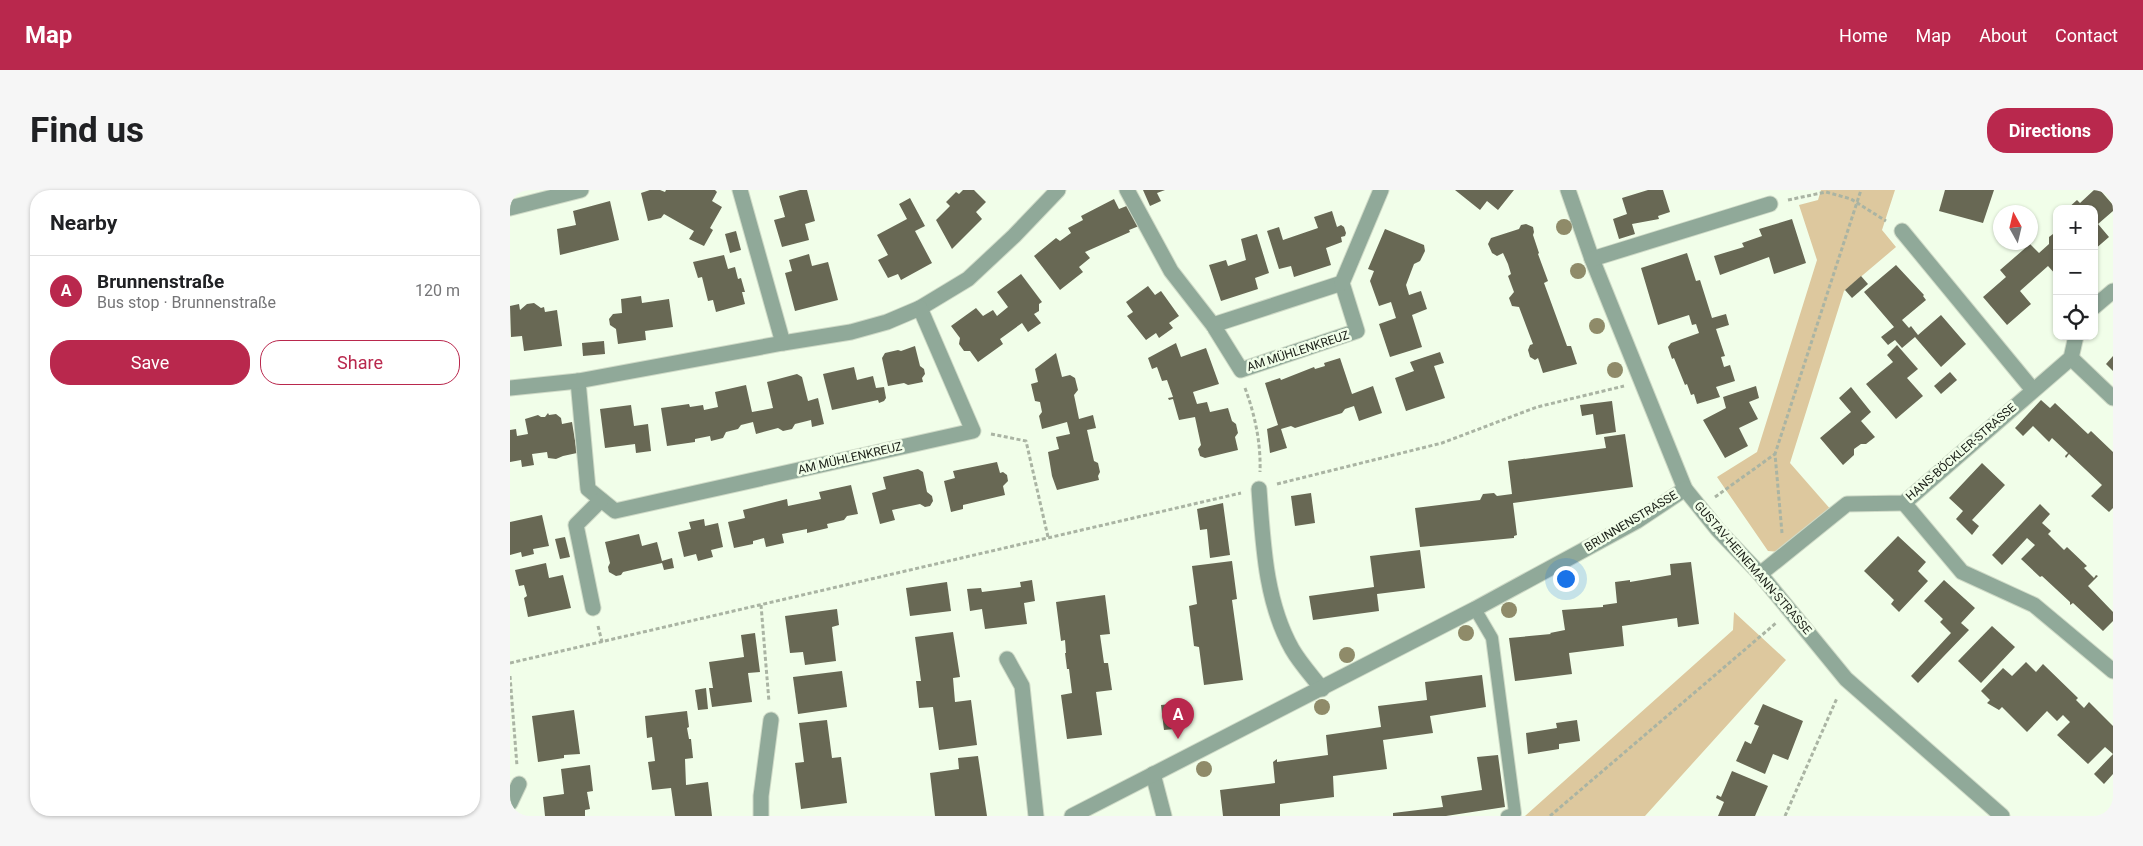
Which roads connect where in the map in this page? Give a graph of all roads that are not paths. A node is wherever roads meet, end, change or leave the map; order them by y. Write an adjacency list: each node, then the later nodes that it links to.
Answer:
1 (581, 190): 8 (street)
2 (740, 190): 17 (street)
3 (1058, 190): 14 (street)
4 (1127, 190): 15 (street, AM MÜHLENKREUZ)
5 (1381, 190): 11 (street)
6 (1568, 190): 10 (street, GUSTAV-HEINEMANN-STRASSE)
7 (1770, 204): 10 (street)
8 (510, 208)
9 (1902, 231): 21 (street)
10 (1592, 258): 23 (street, GUSTAV-HEINEMANN-STRASSE)
11 (1342, 284): 15 (street); 15 (street, AM MÜHLENKREUZ)
12 (2113, 291): 13 (street)
13 (2098, 304)
14 (920, 308): 17 (street); 25 (street, AM MÜHLENKREUZ)
15 (1213, 325)
16 (2075, 340): 18 (street)
17 (783, 343): 19 (street)
18 (2071, 358): 21 (street, HANS-BÖCKLER-STRASSE); 22 (street)
19 (578, 381): 20 (street); 25 (street, AM MÜHLENKREUZ)
20 (510, 388)
21 (2033, 390): 26 (street, HANS-BÖCKLER-STRASSE)
22 (2113, 398)
23 (1685, 488): 27 (street, GUSTAV-HEINEMANN-STRASSE); 29 (street, BRUNNENSTRASSE)
24 (1259, 489): 32 (street)
25 (601, 500): 28 (street)
26 (1904, 503): 27 (street, HANS-BÖCKLER-STRASSE); 31 (street)
27 (1760, 574): 42 (street, GUSTAV-HEINEMANN-STRASSE)
28 (594, 608)
29 (1474, 609): 32 (street, BRUNNENSTRASSE); 41 (lane)
30 (1007, 659): 38 (street)
31 (2113, 671)
32 (1322, 689): 34 (street, BRUNNENSTRASSE)
33 (771, 720): 37 (street)
34 (1153, 774): 39 (street, BRUNNENSTRASSE); 40 (street)
35 (519, 784): 36 (street)
36 (510, 803)
37 (760, 816)
38 (1036, 816)
39 (1072, 816)
40 (1164, 816)
41 (1507, 816)
42 (2002, 816)

